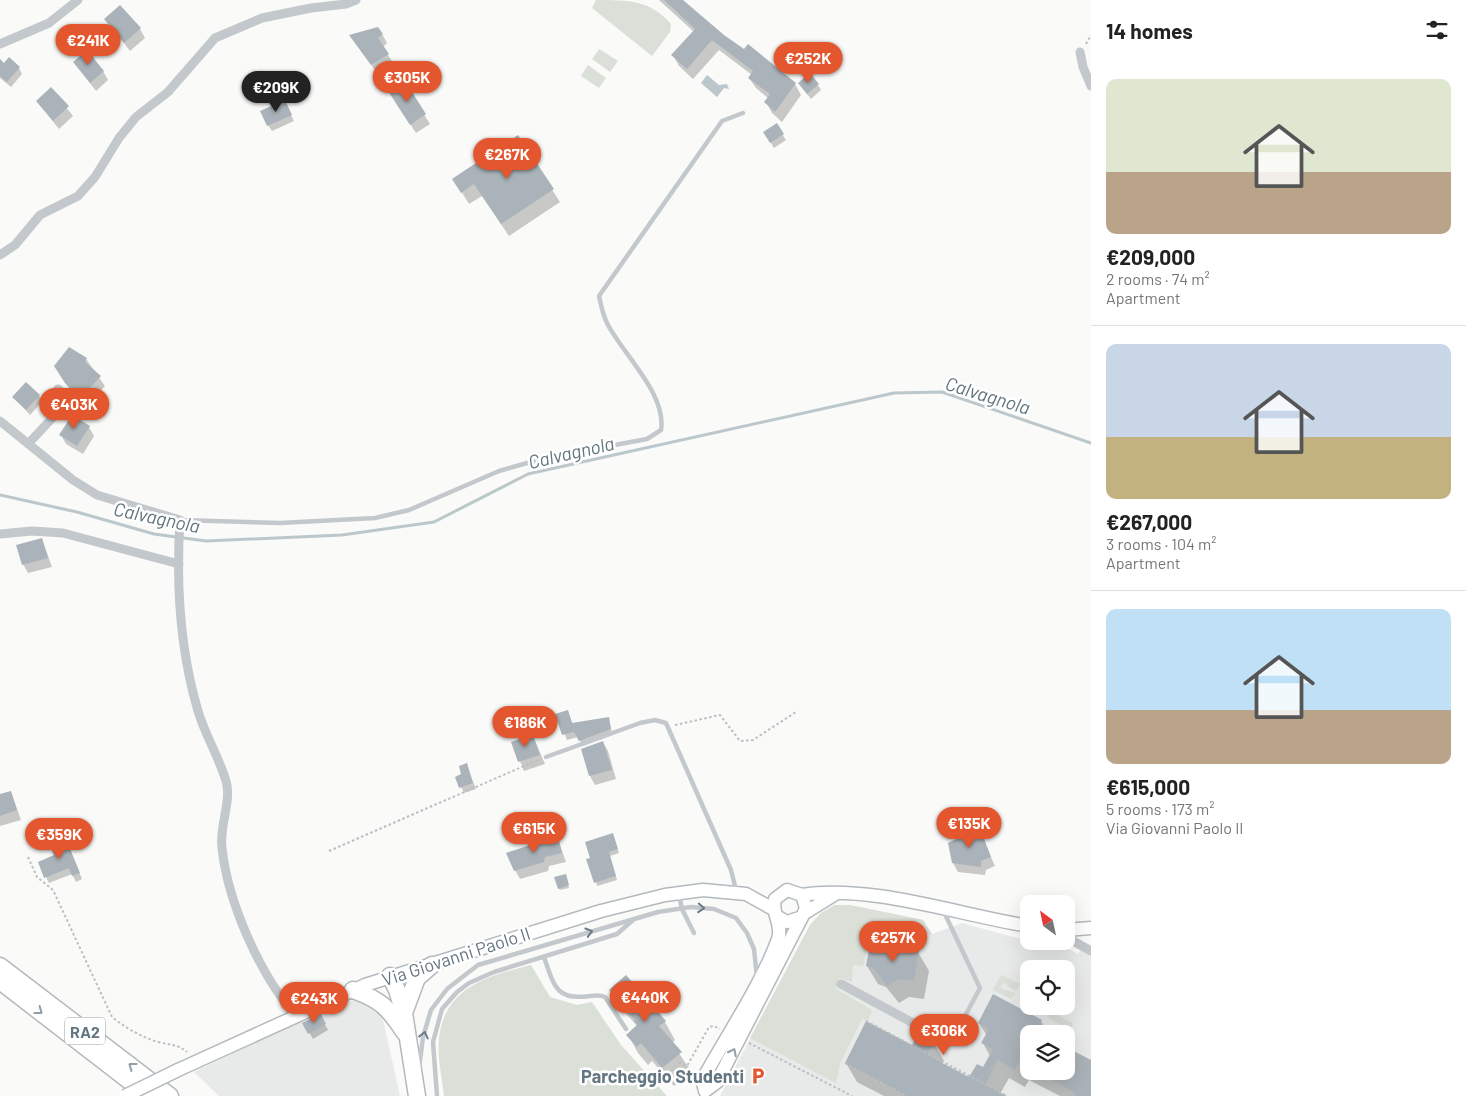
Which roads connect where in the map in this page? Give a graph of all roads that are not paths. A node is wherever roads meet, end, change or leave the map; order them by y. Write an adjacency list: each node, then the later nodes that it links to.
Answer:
1 (78, 0): 3 (street)
2 (356, 0): 7 (street)
3 (0, 44)
4 (1080, 52): 5 (street)
5 (1091, 86)
6 (742, 113): 11 (lane)
7 (0, 255)
8 (58, 389): 10 (street)
9 (0, 421): 10 (street)
10 (28, 444): 11 (street)
11 (180, 524): 13 (street)
12 (0, 534): 13 (street)
13 (179, 563): 42 (street)
14 (546, 757): 16 (lane)
15 (782, 891): 16 (street, Via Giovanni Paolo II); 19 (street); 22 (street)
16 (741, 893): 18 (street, Via Giovanni Paolo II); 22 (street, Via Giovanni Paolo II)
17 (837, 893): 19 (street); 21 (street); 23 (street)
18 (678, 894): 20 (lane); 28 (street, Via Giovanni Paolo II)
19 (802, 894): 23 (street)
20 (682, 909): 24 (lane); 29 (lane); 38 (lane, one-way to 38)
21 (942, 909): 25 (street); 43 (lane)
22 (776, 913): 23 (street); 38 (street)
23 (803, 915): 47 (street, one-way to 23)
24 (636, 918): 31 (lane, one-way to 24); 33 (lane)
25 (1020, 924)
26 (1091, 928): 27 (street)
27 (1075, 929)
28 (537, 930): 31 (lane); 34 (street, Via Giovanni Paolo II)
29 (694, 933)
30 (1075, 942): 32 (street)
31 (542, 946): 46 (lane, one-way to 31)
32 (1091, 951)
33 (544, 957): 44 (lane); 51 (lane)
34 (432, 965): 36 (street, Via Giovanni Paolo II); 41 (highway)
35 (0, 966): 50 (highway, RA2, one-way to 35)
36 (390, 976): 40 (street, Via Giovanni Paolo II); 41 (highway)
37 (0, 982): 49 (highway, RA2, one-way to 49)
38 (757, 982): 47 (street)
39 (841, 984): 45 (street)
40 (353, 990): 41 (highway); 42 (street, Via Giovanni Paolo II)
41 (399, 1014): 46 (highway)
42 (296, 1016): 48 (street, Via Giovanni Paolo II, bridge)
43 (965, 1016)
44 (626, 1029)
45 (937, 1036)
46 (416, 1089)
47 (704, 1094)
48 (125, 1096)
49 (150, 1096)
50 (170, 1096)
51 (437, 1096)

